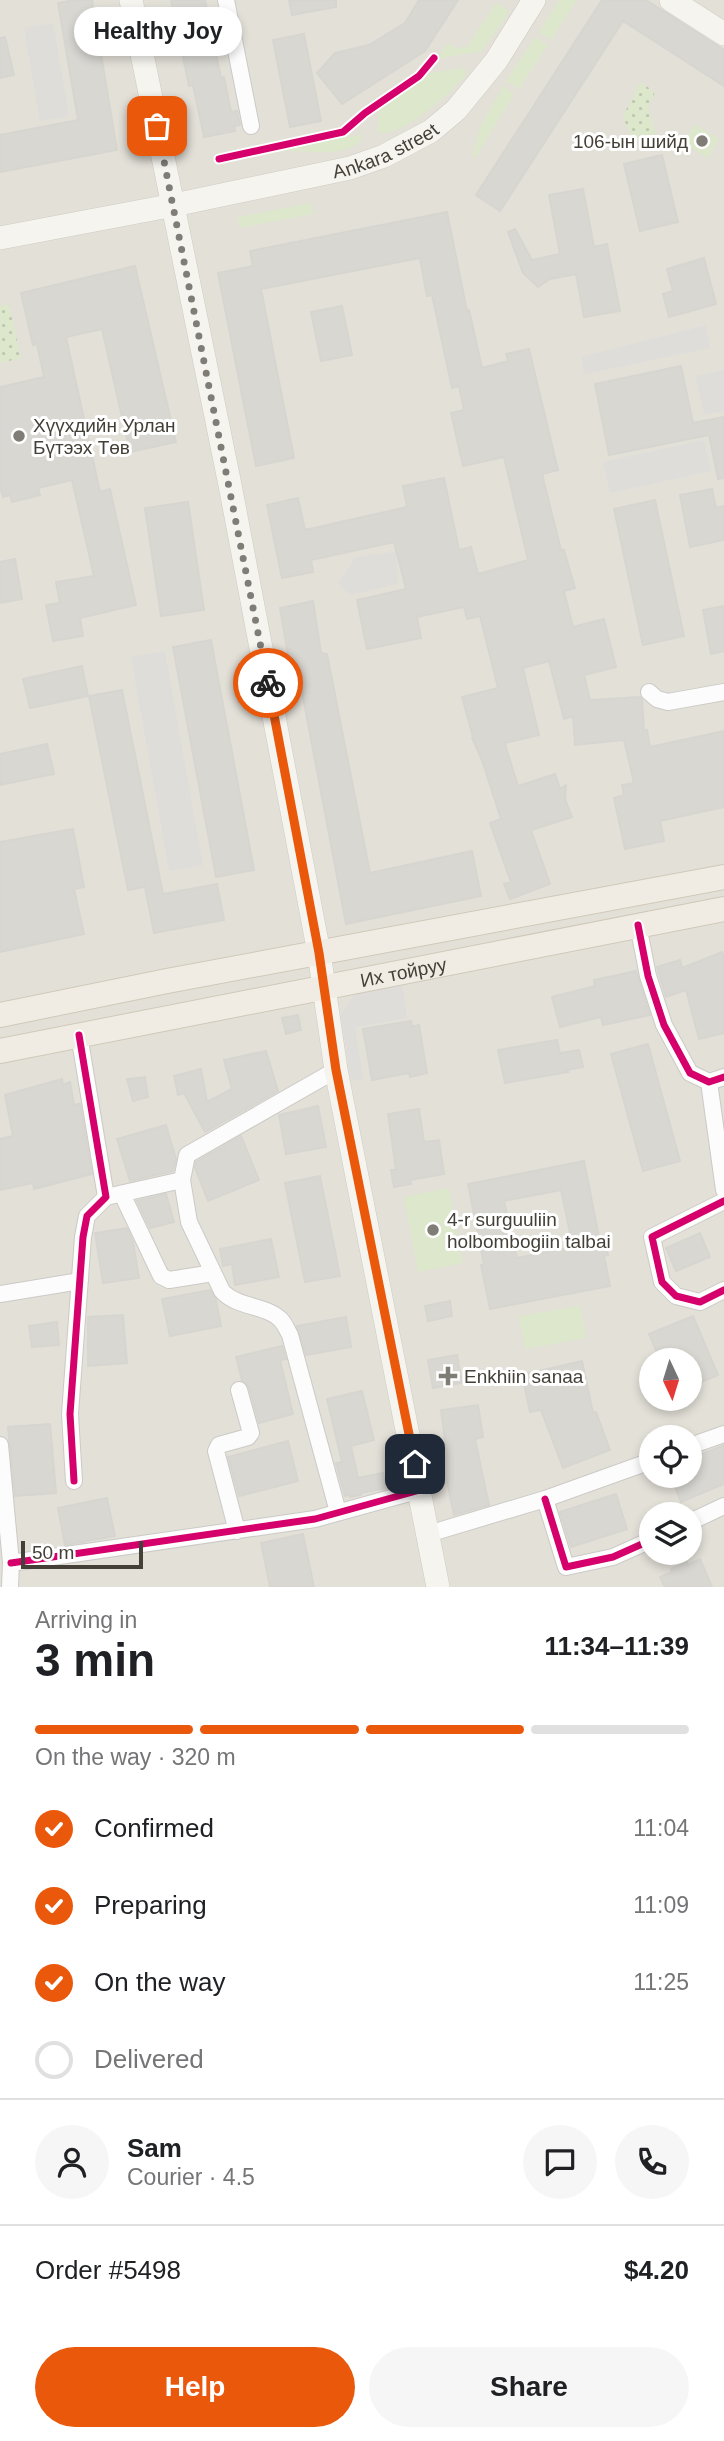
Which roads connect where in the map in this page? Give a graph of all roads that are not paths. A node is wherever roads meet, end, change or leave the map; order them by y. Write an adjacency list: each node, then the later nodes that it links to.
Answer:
1 (131, 0): 7 (main road)
2 (226, 0): 6 (street)
3 (534, 0): 7 (main road, Ankara street)
4 (671, 0): 5 (main road)
5 (724, 34)
6 (251, 126)
7 (174, 205): 8 (main road, Ankara street); 14 (main road)
8 (0, 238)
9 (649, 692): 10 (street)
10 (724, 692)
11 (724, 877): 14 (main road, Их тойруу)
12 (724, 909): 13 (main road, Их тойруу)
13 (638, 925): 15 (main road, Их тойруу); 20 (street)
14 (319, 953): 15 (main road); 16 (main road, Их тойруу)
15 (323, 989): 17 (main road, Их тойруу); 19 (main road)
16 (0, 1015)
17 (79, 1035): 18 (main road, Их тойруу); 23 (street)
18 (0, 1051)
19 (336, 1070): 21 (street); 35 (main road)
20 (716, 1079): 22 (street)
21 (182, 1180): 23 (street); 25 (street)
22 (724, 1190)
23 (114, 1195): 25 (street); 26 (street)
24 (724, 1201): 27 (street)
25 (213, 1273): 38 (street)
26 (80, 1281): 28 (street); 34 (street)
27 (724, 1290)
28 (0, 1294)
29 (239, 1390): 40 (street)
30 (724, 1434): 31 (street)
31 (702, 1442)
32 (0, 1445): 43 (street)
33 (639, 1465): 36 (street)
34 (74, 1480)
35 (420, 1490): 38 (street); 41 (main road)
36 (545, 1499): 41 (street); 42 (street)
37 (724, 1507): 39 (street)
38 (338, 1512): 40 (street)
39 (702, 1517)
40 (237, 1531): 43 (street)
41 (429, 1534): 45 (main road)
42 (639, 1545)
43 (12, 1563): 44 (street)
44 (10, 1587)
45 (438, 1587)

